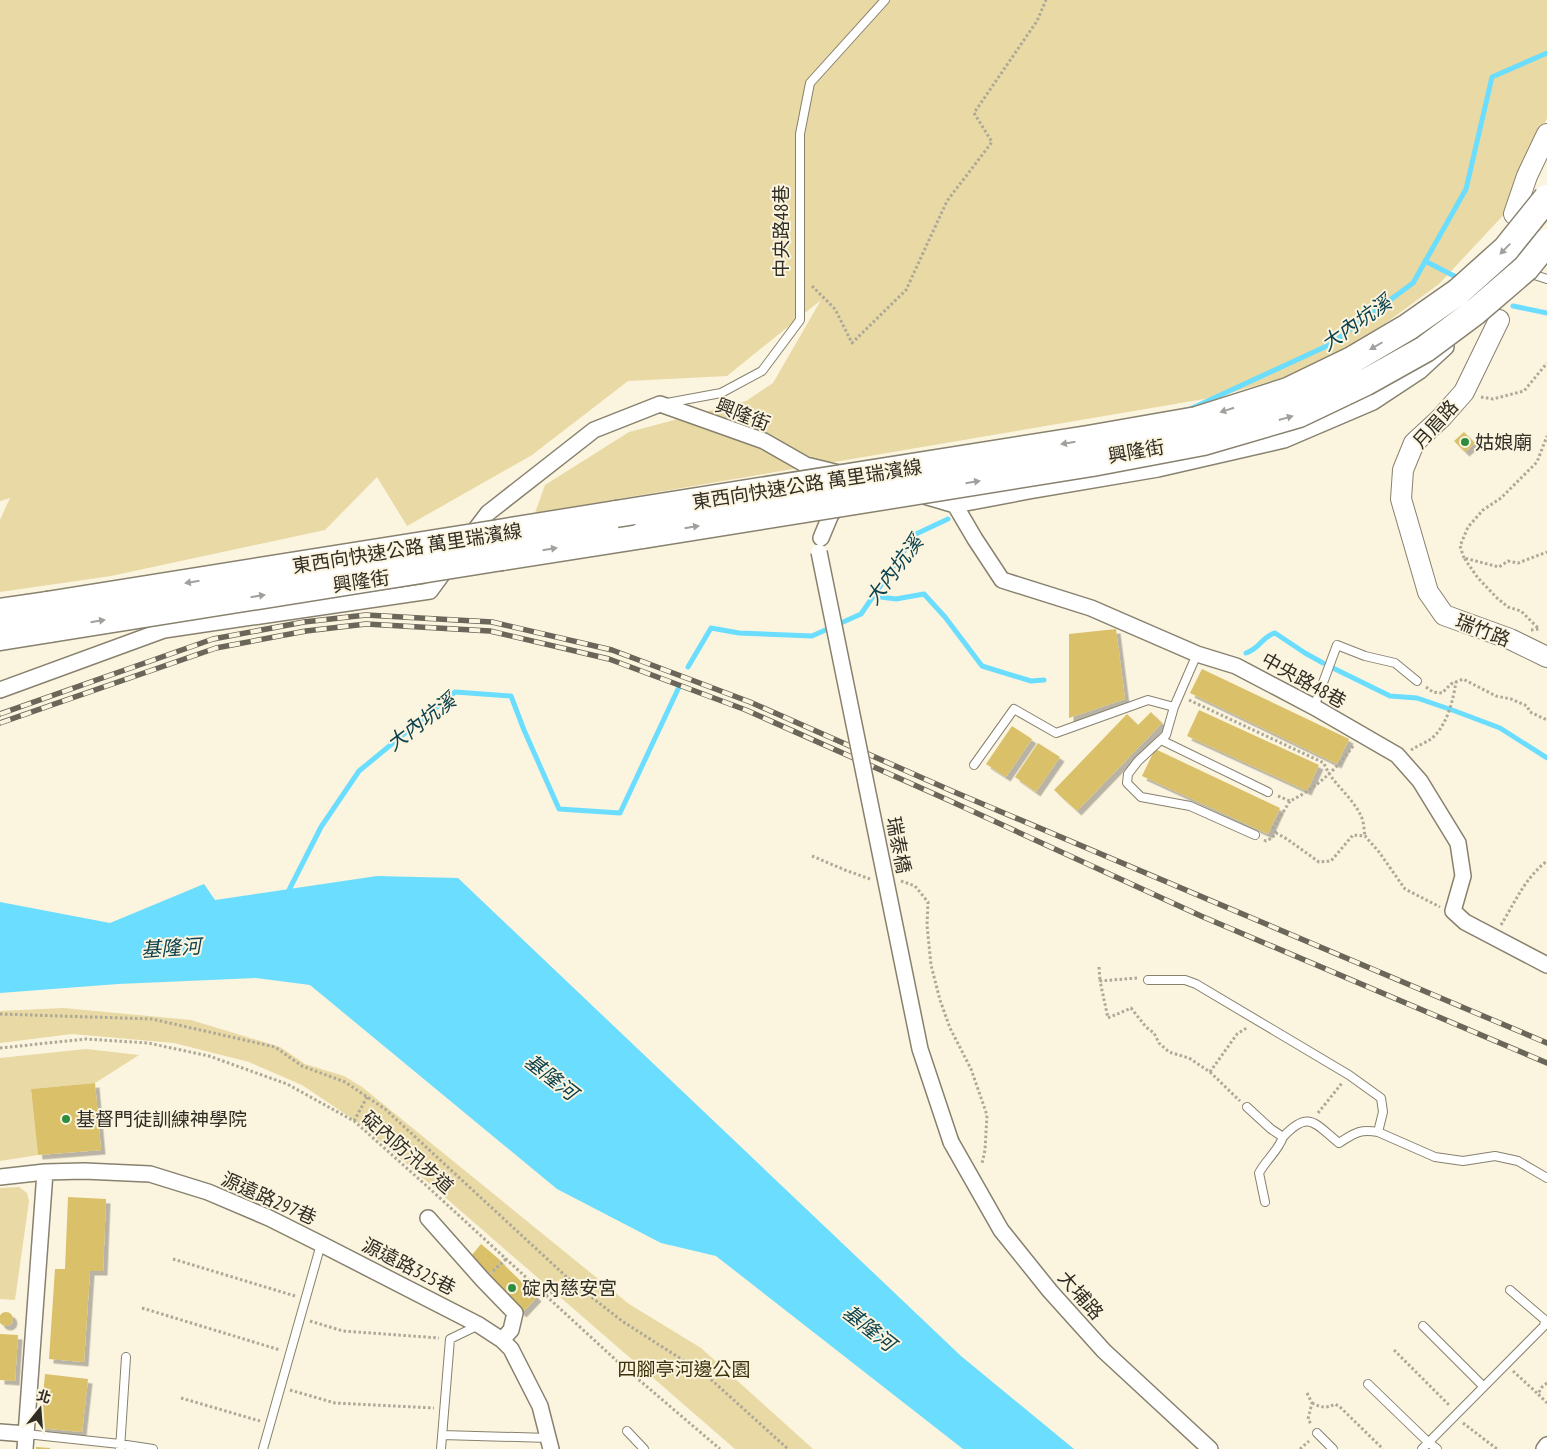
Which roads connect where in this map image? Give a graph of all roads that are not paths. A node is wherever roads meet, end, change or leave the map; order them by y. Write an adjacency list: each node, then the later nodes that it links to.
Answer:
1 (885, 0): 10 (lane, 中央路48巷)
2 (1547, 134): 4 (street)
3 (1547, 198): 14 (highway, 東西向快速公路 萬里瑞濱線, one-way to 14, bridge)
4 (1514, 214)
5 (1547, 242): 14 (highway, 東西向快速公路 萬里瑞濱線, one-way to 5, bridge)
6 (1547, 278): 7 (lane)
7 (1502, 284)
8 (1500, 300): 13 (street, 興隆街)
9 (1499, 320): 16 (street, 月眉路)
10 (660, 404): 11 (street, 興隆街); 23 (street, 興隆街)
11 (806, 465): 12 (street, 興隆街); 15 (street)
12 (884, 483): 13 (street, 興隆街); 15 (street)
13 (955, 506): 20 (street, 中央路48巷)
14 (500, 545): 18 (highway, 東西向快速公路 萬里瑞濱線, bridge)
15 (820, 545): 35 (street, 瑞泰橋, bridge)
16 (1428, 592): 21 (street, 瑞竹路)
17 (0, 612): 18 (highway, 東西向快速公路 萬里瑞濱線)
18 (48, 617): 19 (highway, 東西向快速公路 萬里瑞濱線)
19 (0, 637)
20 (1197, 654): 24 (lane); 25 (street, 中央路48巷)
21 (1547, 657)
22 (1417, 681): 25 (lane)
23 (0, 690)
24 (1174, 707): 26 (lane); 27 (lane)
25 (1314, 707): 30 (street, 中央路48巷)
26 (1160, 740): 28 (lane); 29 (lane)
27 (974, 765)
28 (1268, 792)
29 (1255, 835)
30 (1547, 965)
31 (1148, 980): 33 (lane)
32 (1247, 1107): 34 (lane)
33 (1378, 1132): 34 (lane); 38 (lane)
34 (1284, 1137): 39 (lane)
35 (951, 1142): 62 (street, 大埔路)
36 (45, 1172): 37 (street, 源遠路297巷); 41 (street, 源遠路297巷); 53 (street)
37 (0, 1177)
38 (1547, 1178)
39 (1265, 1202)
40 (428, 1218): 45 (street)
41 (321, 1244): 43 (street, 源遠路325巷); 59 (lane, 源遠路297巷)
42 (1510, 1290): 48 (lane)
43 (478, 1325): 45 (street, 源遠路325巷); 52 (lane)
44 (1424, 1326): 48 (lane)
45 (502, 1340): 55 (street, 源遠路325巷)
46 (126, 1357): 57 (lane)
47 (1368, 1384): 54 (lane)
48 (1483, 1386): 54 (lane)
49 (627, 1431): 61 (lane)
50 (0, 1432): 53 (street)
51 (1317, 1433): 63 (lane)
52 (442, 1435): 55 (lane, 源遠路325巷); 60 (lane)
53 (25, 1442): 57 (lane)
54 (1428, 1442): 64 (lane); 65 (lane)
55 (550, 1444)
56 (1547, 1445): 66 (street)
57 (120, 1446): 58 (lane)
58 (153, 1449)
59 (263, 1449)
60 (441, 1449)
61 (644, 1449)
62 (1210, 1449)
63 (1333, 1449)
64 (1422, 1449)
65 (1437, 1449)
66 (1544, 1449)

